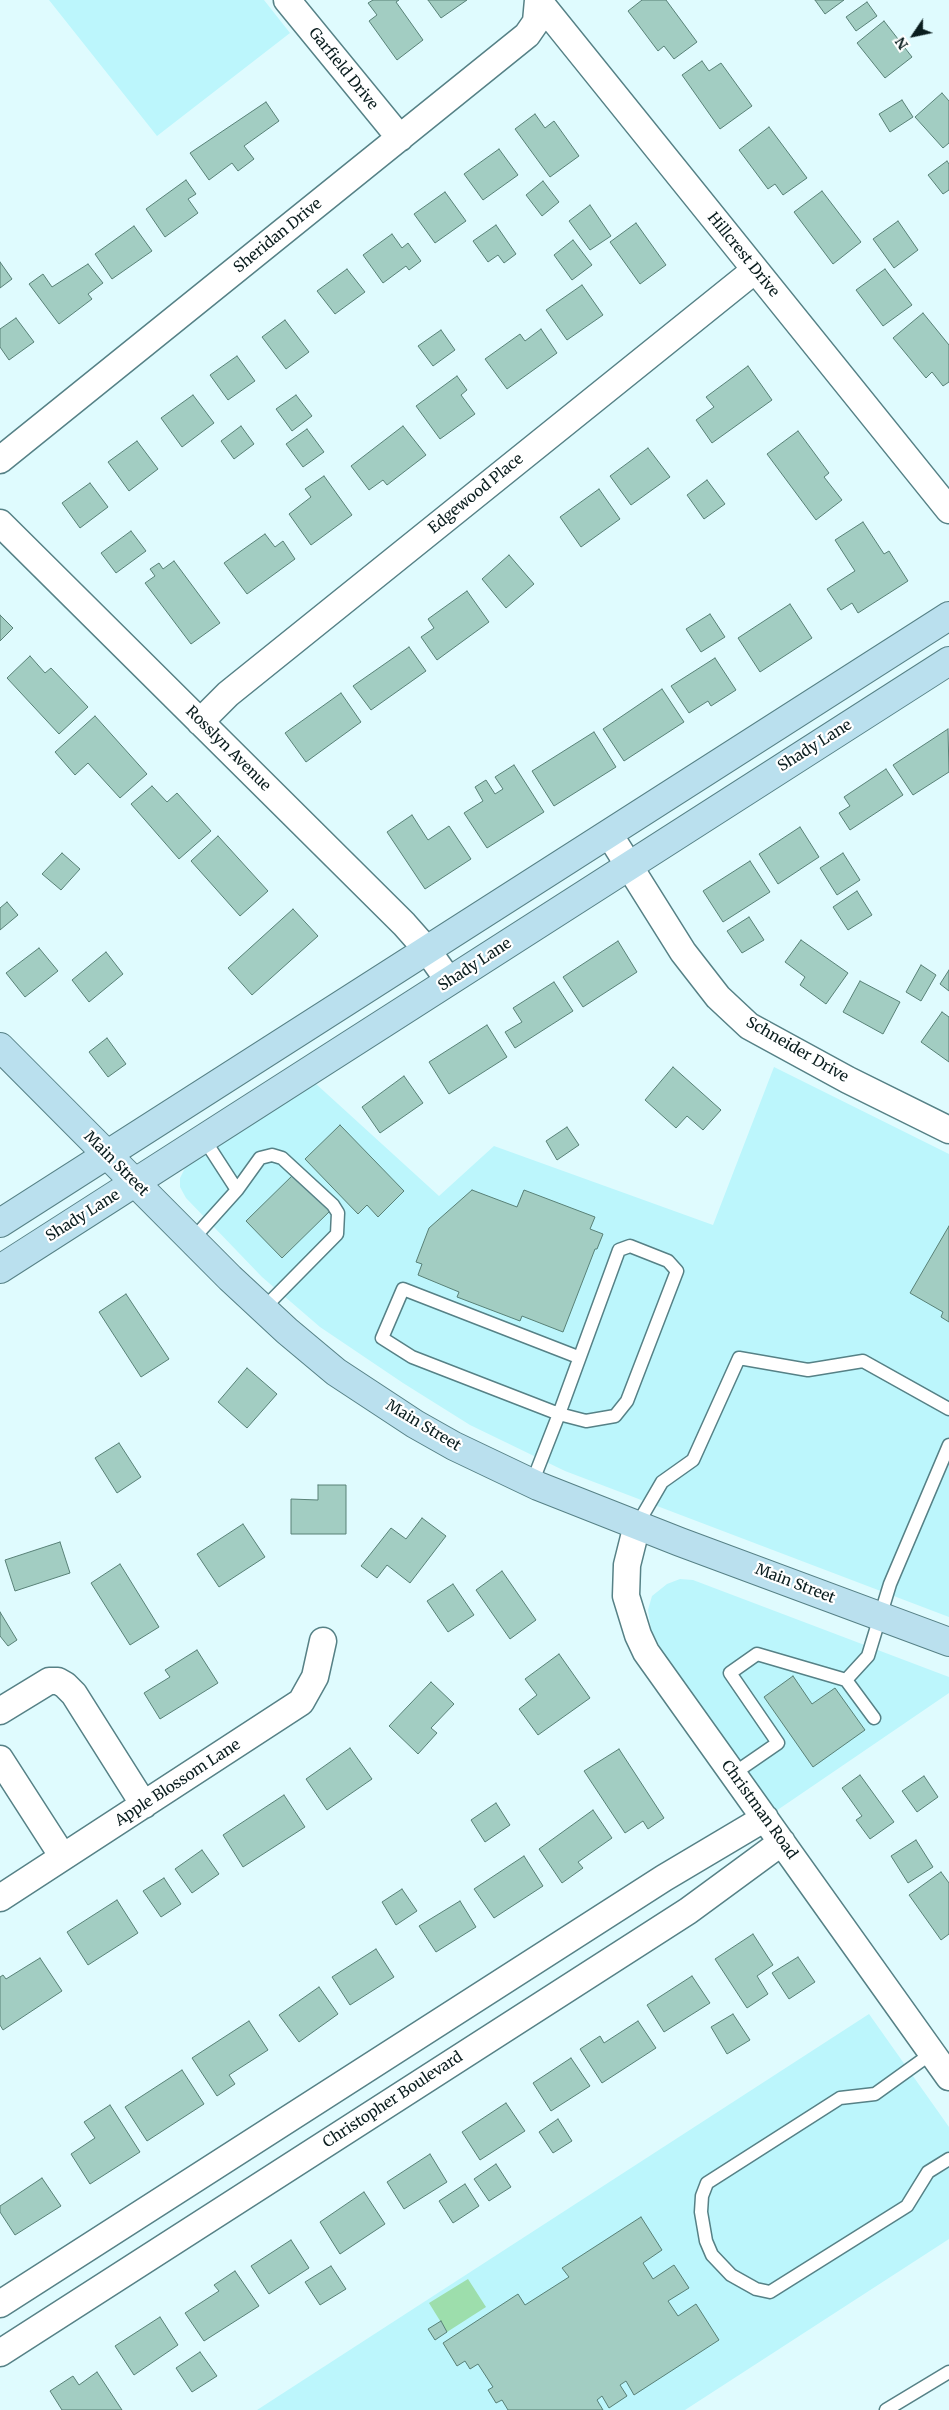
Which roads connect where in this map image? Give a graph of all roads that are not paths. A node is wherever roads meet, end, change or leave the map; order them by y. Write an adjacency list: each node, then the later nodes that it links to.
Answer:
1 (287, 0): 3 (street, Garfield Drive)
2 (538, 0): 3 (street, Sheridan Drive); 4 (street, Hillcrest Drive)
3 (400, 138): 5 (street, Sheridan Drive)
4 (755, 270): 6 (street, Hillcrest Drive); 10 (street, Edgewood Place)
5 (0, 460)
6 (949, 510)
7 (0, 523): 10 (street, Rosslyn Avenue)
8 (949, 616): 11 (street)
9 (949, 661): 12 (street, Shady Lane)
10 (200, 722): 13 (street, Rosslyn Avenue)
11 (609, 834): 12 (street, Schneider Drive); 13 (street)
12 (629, 866): 14 (street, Shady Lane); 18 (street, Schneider Drive)
13 (427, 950): 14 (street, Rosslyn Avenue); 16 (street)
14 (449, 981): 17 (street, Shady Lane)
15 (0, 1047): 20 (street, Main Street)
16 (215, 1086): 17 (street); 20 (street)
17 (236, 1118): 19 (street, Shady Lane)
18 (949, 1130)
19 (204, 1139): 21 (street, Shady Lane); 22 (lane)
20 (106, 1154): 21 (street, Main Street); 23 (street)
21 (135, 1183): 24 (street, Main Street); 25 (street, Shady Lane)
22 (237, 1190): 24 (lane); 26 (lane)
23 (0, 1223)
24 (192, 1240): 26 (street, Main Street)
25 (0, 1269)
26 (264, 1309): 31 (street, Main Street)
27 (578, 1358): 29 (lane); 29 (lane); 29 (lane)
28 (949, 1409): 32 (lane)
29 (559, 1414): 31 (lane)
30 (949, 1444): 33 (lane)
31 (532, 1483): 32 (street, Main Street)
32 (637, 1525): 33 (street, Main Street); 40 (street, Christman Road)
33 (880, 1616): 35 (street, Main Street); 36 (lane)
34 (323, 1642): 41 (street, Apple Blossom Lane)
35 (949, 1642)
36 (846, 1680): 38 (lane); 40 (lane)
37 (0, 1711): 41 (street)
38 (874, 1718)
39 (0, 1759): 44 (street)
40 (733, 1774): 42 (street, Christman Road)
41 (144, 1805): 44 (street, Apple Blossom Lane)
42 (765, 1818): 43 (street, Christman Road); 49 (street)
43 (782, 1842): 46 (street, Christman Road); 50 (street, Christopher Boulevard)
44 (63, 1857): 45 (street, Apple Blossom Lane)
45 (0, 1898)
46 (932, 2053): 47 (street, Christman Road); 48 (lane)
47 (949, 2077)
48 (949, 2158)
49 (0, 2304)
50 (0, 2353)
51 (949, 2372): 52 (lane)
52 (886, 2410)

